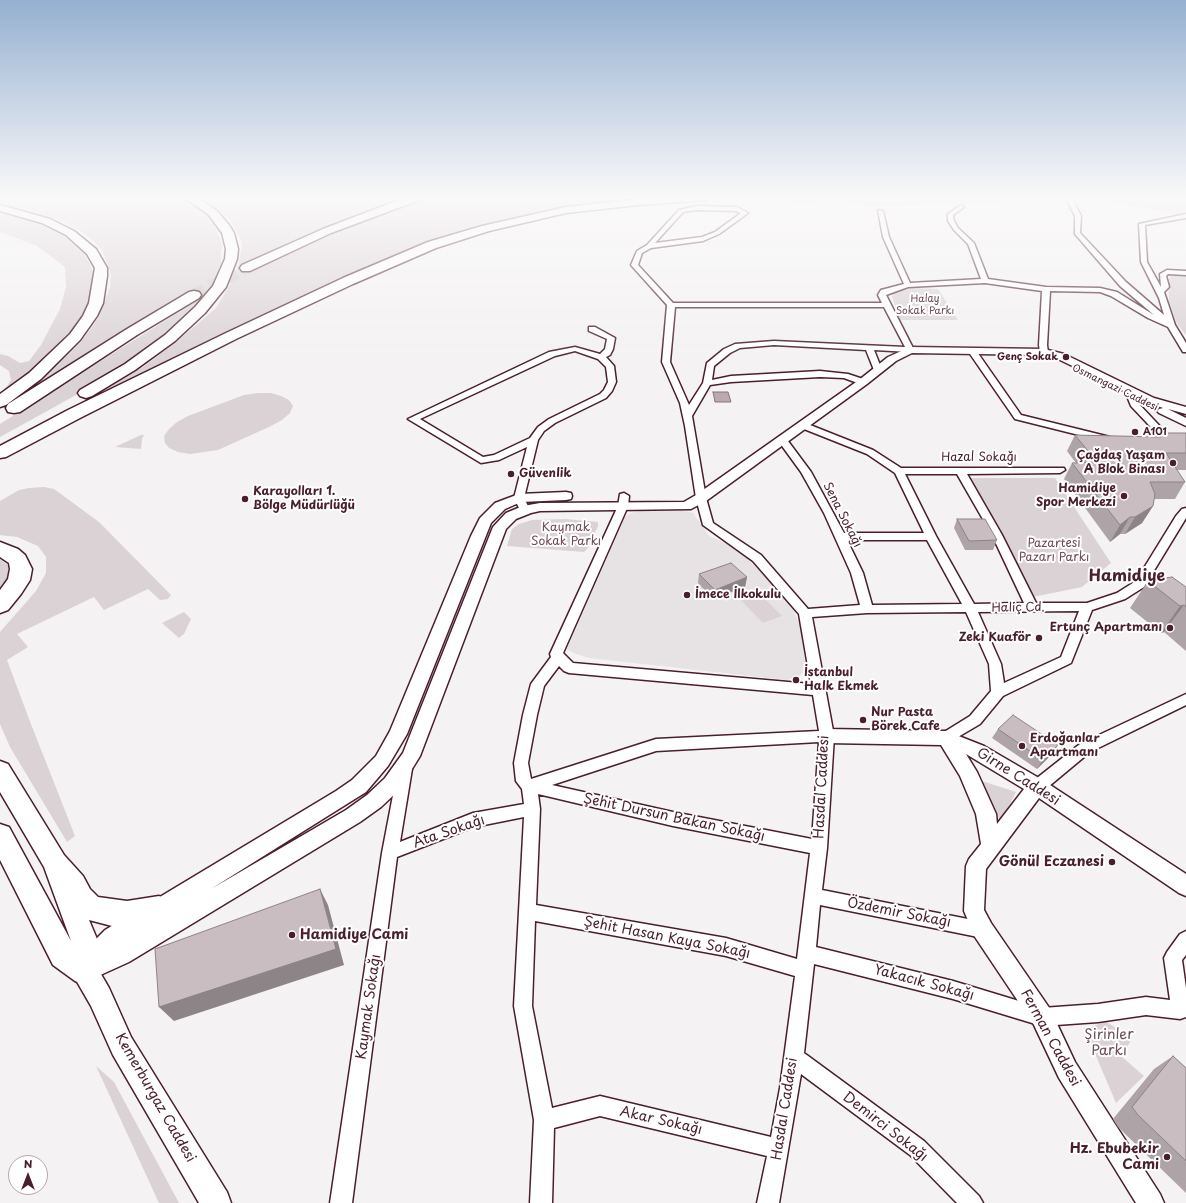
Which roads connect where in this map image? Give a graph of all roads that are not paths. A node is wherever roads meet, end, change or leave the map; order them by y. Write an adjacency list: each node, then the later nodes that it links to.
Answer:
1 (93, 253): 31 (highway)
2 (232, 253): 43 (highway)
3 (279, 253): 10 (highway)
4 (413, 253): 44 (highway)
5 (639, 253): 17 (street)
6 (893, 253): 13 (street)
7 (975, 253): 12 (street)
8 (1095, 253): 19 (street)
9 (1144, 253): 15 (street)
10 (246, 268)
11 (1186, 273): 15 (street)
12 (985, 281): 13 (street); 14 (street)
13 (908, 286): 18 (street)
14 (1046, 289): 19 (street); 25 (street)
15 (1160, 292): 19 (street)
16 (194, 295): 33 (highway)
17 (671, 305): 18 (street); 34 (street)
18 (886, 305): 22 (street)
19 (1171, 324): 23 (street)
20 (592, 329): 26 (street)
21 (869, 347): 22 (street); 27 (street); 29 (street)
22 (910, 350): 24 (street); 27 (street)
23 (1186, 350)
24 (972, 351): 25 (street); 42 (street)
25 (1044, 352): 30 (street, Osmangazi Caddesi); 32 (street)
26 (601, 357): 41 (street); 41 (street)
27 (878, 370): 28 (street)
28 (863, 382): 29 (street); 36 (street)
29 (707, 383): 34 (street)
30 (1131, 396): 35 (street, Osmangazi Caddesi); 39 (street)
31 (0, 402)
32 (1186, 411)
33 (0, 416)
34 (687, 416): 48 (street)
35 (1186, 423)
36 (802, 425): 37 (street); 46 (street)
37 (782, 439): 48 (street); 53 (street, Sena Sokağı)
38 (1152, 439): 39 (street)
39 (1166, 439): 40 (street)
40 (1180, 439)
41 (533, 440): 50 (street)
42 (1114, 440)
43 (0, 442)
44 (0, 453)
45 (1060, 470): 47 (street, Hazal Sokağı)
46 (899, 471): 47 (street, Hazal Sokağı); 52 (street)
47 (960, 471): 60 (street)
48 (701, 498): 49 (street); 62 (street)
49 (623, 501): 50 (street); 63 (street)
50 (522, 504): 69 (street); 81 (street)
51 (1184, 516): 55 (street, Haliç Cd.)
52 (931, 536): 53 (street); 59 (street)
53 (839, 537): 61 (street, Sena Sokağı)
54 (0, 549): 57 (highway)
55 (1140, 584): 56 (street); 58 (street, Haliç Cd.)
56 (1151, 594)
57 (0, 606)
58 (1087, 607): 60 (street, Haliç Cd.); 65 (street)
59 (970, 608): 60 (street, Haliç Cd.); 61 (street, Haliç Cd.); 65 (street)
60 (1032, 608)
61 (867, 609): 62 (street, Haliç Cd.)
62 (805, 613): 64 (street, Hasdal Caddesi)
63 (559, 658): 64 (street); 71 (street)
64 (819, 690): 67 (street, Hasdal Caddesi)
65 (998, 692): 68 (street)
66 (1186, 699): 72 (street)
67 (827, 736): 68 (street, Girne Caddesi); 71 (street); 76 (street, Hasdal Caddesi)
68 (946, 738): 72 (street, Girne Caddesi); 75 (street)
69 (406, 764): 77 (street, Kaymak Sokağı); 86 (street)
70 (0, 771): 78 (main road)
71 (529, 786): 73 (street); 76 (street, Şehit Dursun Bakan Sokağı)
72 (1037, 788): 75 (street, Ferman Caddesi); 79 (street, Girne Caddesi)
73 (532, 810): 77 (street, Ata Sokağı); 82 (street)
74 (0, 835): 86 (main road)
75 (991, 846): 83 (street, Ferman Caddesi)
76 (819, 848): 80 (street, Hasdal Caddesi)
77 (390, 853): 93 (street, Kaymak Sokağı)
78 (55, 863): 81 (main road); 86 (main road)
79 (1186, 886)
80 (814, 896): 83 (street, Özdemir Sokağı); 85 (street, Hasdal Caddesi)
81 (159, 909): 86 (street)
82 (528, 912): 85 (street, Şehit Hasan Kaya Sokağı); 90 (street)
83 (984, 930): 88 (street, Ferman Caddesi)
84 (1186, 940): 87 (street)
85 (805, 961): 88 (street, Yakacık Sokağı); 89 (street, Hasdal Caddesi)
86 (85, 971): 92 (main road, Kemerburgaz Caddesi)
87 (1183, 1011): 88 (street)
88 (1042, 1017): 97 (street, Ferman Caddesi)
89 (794, 1058): 91 (street, Hasdal Caddesi); 96 (street, Demirci Sokağı)
90 (544, 1120): 91 (street, Akar Sokağı); 94 (street)
91 (778, 1149): 95 (street, Hasdal Caddesi)
92 (216, 1203)
93 (341, 1203)
94 (541, 1203)
95 (768, 1203)
96 (972, 1203)
97 (1151, 1203)

